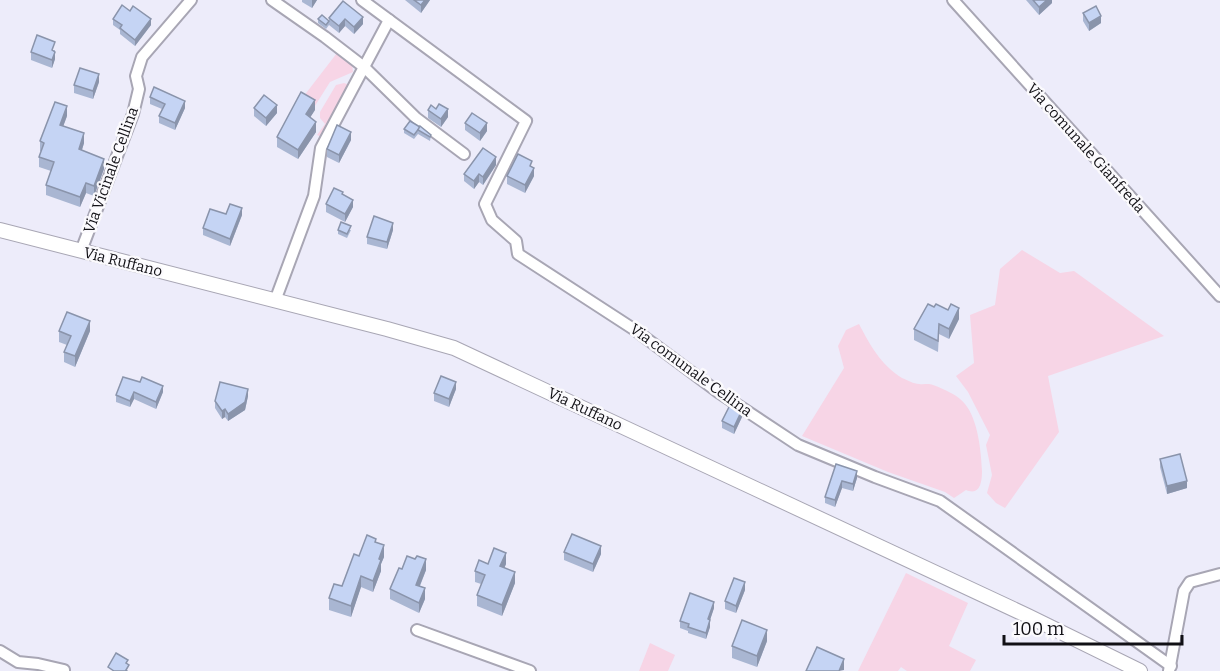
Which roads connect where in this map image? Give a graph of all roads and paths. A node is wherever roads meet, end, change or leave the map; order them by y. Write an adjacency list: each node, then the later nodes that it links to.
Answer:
1 (190, 0): 9 (street, Via Vicinale Cellina)
2 (272, 0): 6 (street)
3 (362, 0): 5 (street, Via comunale Cellina)
4 (953, 0): 10 (street, Via comunale Gianfreda)
5 (389, 20): 6 (street); 15 (street, Via comunale Cellina)
6 (364, 68): 7 (street); 11 (street)
7 (464, 154)
8 (0, 230): 9 (street, Via Ruffano)
9 (81, 251): 11 (street, Via Ruffano)
10 (1220, 296)
11 (275, 301): 18 (street, Via Ruffano)
12 (1220, 574): 15 (street)
13 (417, 630): 17 (street)
14 (0, 651): 16 (street)
15 (1170, 668)
16 (64, 670)
17 (530, 671)
18 (1140, 671)

